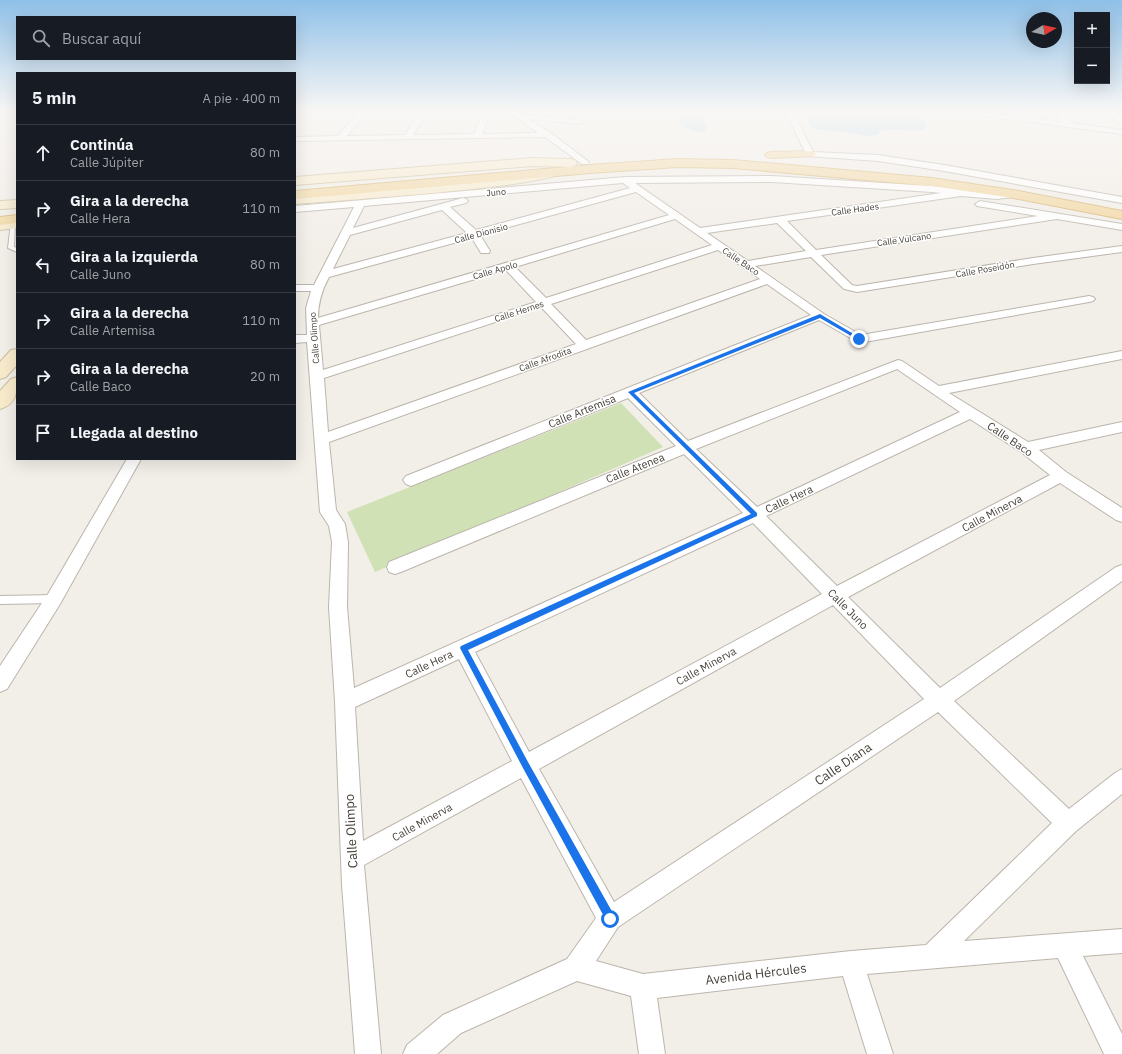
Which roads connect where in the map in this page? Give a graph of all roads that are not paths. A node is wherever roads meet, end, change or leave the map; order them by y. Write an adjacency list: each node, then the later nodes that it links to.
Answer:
1 (584, 160): 5 (street)
2 (607, 160): 5 (main road)
3 (763, 160): 22 (main road)
4 (893, 160): 17 (street)
5 (586, 162): 6 (main road)
6 (571, 163): 9 (main road); 10 (main road)
7 (556, 172): 14 (main road); 15 (main road); 16 (main road)
8 (625, 180): 11 (street, Calle Baco); 12 (street, Juno); 13 (street, Juno)
9 (296, 181)
10 (296, 189)
11 (637, 189): 26 (street, Calle Baco); 33 (street, Calle Dionisio)
12 (488, 193): 18 (street, Juno); 21 (street)
13 (956, 194): 14 (street, Calle Hades); 27 (street); 28 (street, Calle Hades)
14 (1012, 194): 25 (main road)
15 (296, 195)
16 (296, 200)
17 (1122, 200)
18 (361, 203): 23 (street, Juno); 32 (street, Calle Olimpo)
19 (16, 204): 20 (main road)
20 (0, 205)
21 (444, 207): 32 (street); 33 (street)
22 (1122, 207)
23 (296, 209)
24 (0, 215): 29 (main road)
25 (1122, 215)
26 (676, 216): 31 (street, Calle Baco); 40 (street, Calle Apolo)
27 (1060, 216): 30 (street); 38 (street, Calle Vulcano)
28 (780, 220): 31 (street, Calle Hades); 38 (street)
29 (12, 225): 36 (lane)
30 (1122, 227)
31 (698, 230): 34 (street, Calle Baco)
32 (346, 233): 41 (street, Calle Olimpo)
33 (475, 235): 37 (street); 41 (street, Calle Dionisio)
34 (720, 246): 39 (street, Calle Baco); 46 (street, Calle Hernes)
35 (1122, 248): 38 (street, Calle Poseidón)
36 (16, 250)
37 (485, 252)
38 (814, 253): 39 (street, Calle Vulcano)
39 (748, 264): 42 (street, Calle Baco)
40 (508, 266): 46 (street); 48 (street, Calle Apolo)
41 (324, 275): 44 (street, Calle Olimpo)
42 (768, 280): 47 (street, Calle Baco); 51 (street, Calle Afrodita)
43 (296, 288): 44 (street)
44 (318, 288): 48 (street, Calle Olimpo)
45 (1089, 299): 47 (street, Calle Baco)
46 (544, 303): 51 (street); 56 (street, Calle Hernes)
47 (820, 316): 58 (street, Calle Artemisa)
48 (314, 324): 50 (street, Calle Olimpo)
49 (296, 338): 50 (street)
50 (313, 338): 56 (street, Calle Olimpo)
51 (584, 345): 63 (street, Calle Afrodita)
52 (16, 355): 55 (main road)
53 (1122, 355): 59 (street)
54 (898, 364): 59 (street, Calle Baco); 64 (street, Calle Atenea)
55 (0, 374)
56 (317, 376): 63 (street, Calle Olimpo)
57 (16, 384): 60 (main road)
58 (630, 392): 64 (street, Calle Juno); 68 (street, Calle Artemisa)
59 (937, 392): 61 (street, Calle Baco)
60 (0, 403)
61 (970, 413): 65 (street, Calle Baco); 69 (street, Calle Hera)
62 (1122, 427): 65 (street)
63 (322, 438): 79 (street, Calle Olimpo)
64 (686, 447): 69 (street, Calle Juno); 71 (street, Calle Atenea)
65 (1026, 448): 67 (street, Calle Baco)
66 (133, 460): 74 (street)
67 (1061, 476): 70 (street, Calle Baco); 73 (street, Calle Minerva)
68 (411, 480)
69 (755, 515): 73 (street, Calle Juno); 76 (street, Calle Hera)
70 (1122, 516)
71 (395, 568)
72 (1122, 572): 78 (street, Calle Diana)
73 (834, 596): 78 (street, Calle Juno); 80 (street, Calle Minerva)
74 (54, 599): 75 (lane); 77 (street)
75 (0, 600)
76 (463, 648): 79 (street, Calle Hera); 80 (street)
77 (0, 683)
78 (939, 700): 82 (street, Calle Juno); 84 (street, Calle Diana)
79 (345, 702): 83 (street, Calle Olimpo)
80 (526, 765): 83 (street, Calle Minerva); 84 (street)
81 (1122, 780): 82 (street)
82 (1068, 823): 87 (street)
83 (353, 859): 91 (street, Calle Olimpo)
84 (610, 919): 89 (street, Calle Diana)
85 (1122, 941): 86 (street, Avenida Hércules)
86 (1065, 946): 87 (street, Avenida Hércules); 95 (street)
87 (931, 957): 88 (street, Avenida Hércules)
88 (851, 963): 90 (street, Avenida Hércules); 94 (street)
89 (576, 968): 90 (street, Avenida Hércules); 92 (street)
90 (643, 987): 93 (street)
91 (368, 1054)
92 (416, 1054)
93 (652, 1054)
94 (880, 1054)
95 (1118, 1054)

